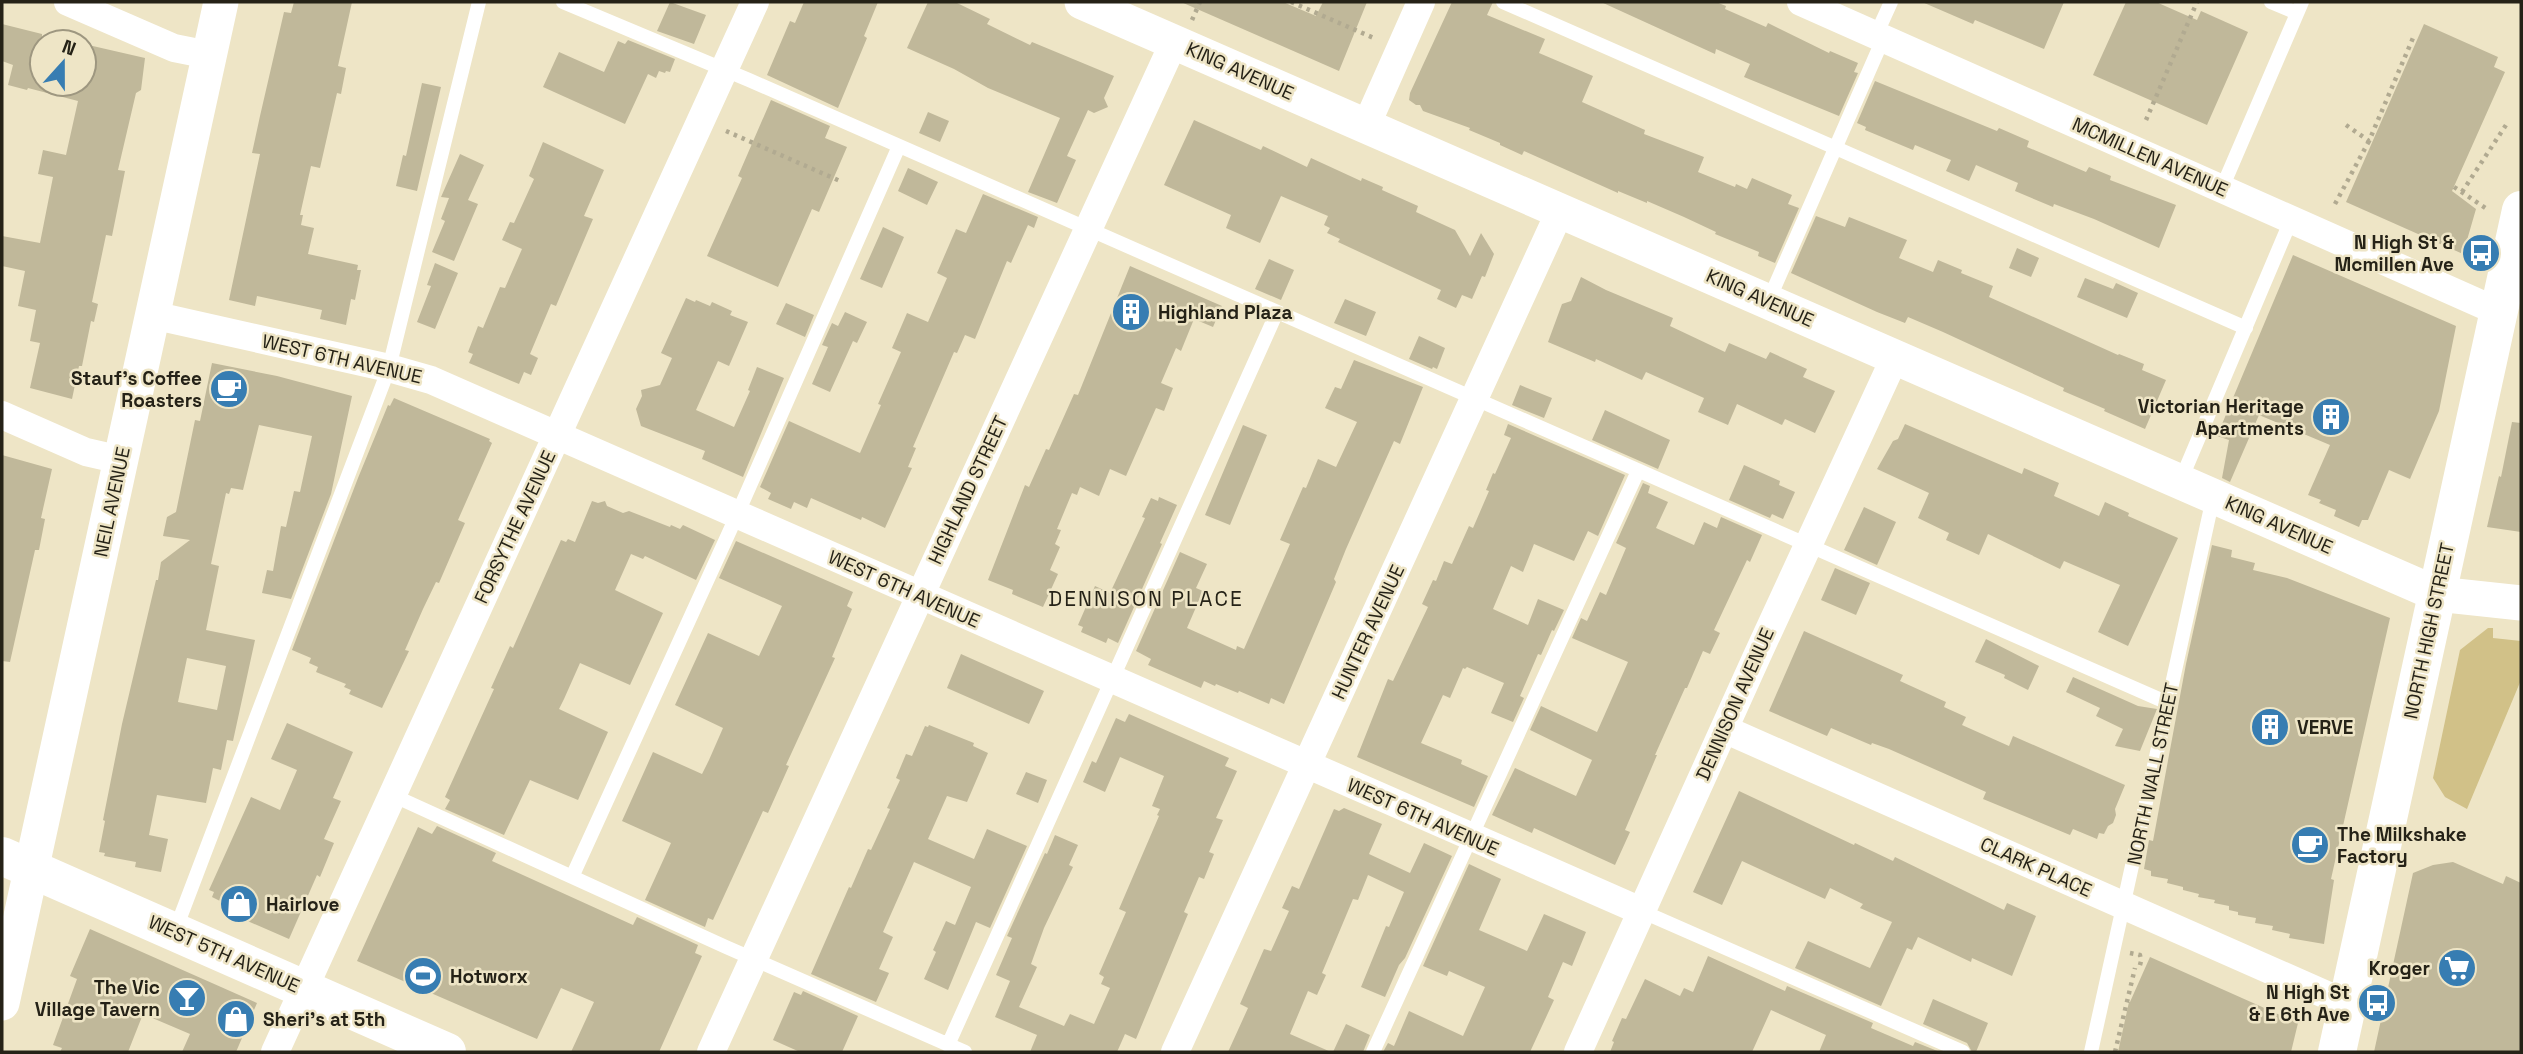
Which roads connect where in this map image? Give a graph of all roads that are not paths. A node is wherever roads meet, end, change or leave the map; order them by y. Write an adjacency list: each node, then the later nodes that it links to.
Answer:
1 (68, 2): 15 (street)
2 (221, 2): 15 (street, NEIL AVENUE)
3 (479, 2): 31 (lane)
4 (564, 2): 16 (lane)
5 (755, 2): 16 (street, FORSYTHE AVENUE)
6 (1082, 2): 13 (street, KING AVENUE)
7 (1421, 2): 17 (street)
8 (1503, 2): 19 (lane)
9 (1801, 2): 14 (street, MCMILLEN AVENUE)
10 (1891, 2): 14 (lane)
11 (2271, 2): 12 (lane)
12 (2299, 8): 20 (lane)
13 (1182, 33): 17 (street, KING AVENUE); 24 (street, HIGHLAND STREET)
14 (1880, 37): 19 (lane); 20 (street, MCMILLEN AVENUE)
15 (209, 55): 28 (street, NEIL AVENUE)
16 (724, 70): 18 (lane); 34 (street, FORSYTHE AVENUE)
17 (1366, 126): 22 (street, KING AVENUE)
18 (899, 146): 24 (lane); 39 (lane)
19 (1836, 148): 25 (lane); 29 (lane)
20 (2222, 188): 23 (street, MCMILLEN AVENUE)
21 (2504, 210): 27 (main road, NORTH HIGH STREET)
22 (1560, 211): 25 (street, KING AVENUE); 32 (street, HUNTER AVENUE)
23 (2291, 220): 27 (street, MCMILLEN AVENUE); 29 (lane)
24 (1088, 229): 26 (lane); 42 (street, HIGHLAND STREET)
25 (1768, 302): 30 (street, KING AVENUE)
26 (1277, 312): 32 (lane); 44 (lane)
27 (2499, 312): 41 (main road, NORTH HIGH STREET)
28 (152, 314): 31 (street, WEST 6TH AVENUE); 35 (street, NEIL AVENUE)
29 (2246, 327): 37 (lane)
30 (1895, 357): 37 (street, KING AVENUE); 40 (street, DENNISON AVENUE)
31 (388, 368): 34 (street, WEST 6TH AVENUE); 54 (lane)
32 (1475, 399): 36 (lane); 47 (street, HUNTER AVENUE)
33 (2, 415): 35 (street)
34 (557, 435): 39 (street, WEST 6TH AVENUE); 48 (street, FORSYTHE AVENUE)
35 (121, 460): 50 (street, NEIL AVENUE)
36 (1638, 471): 40 (lane); 49 (lane)
37 (2180, 482): 38 (street, KING AVENUE)
38 (2214, 496): 41 (street, KING AVENUE); 45 (lane, NORTH WALL STREET)
39 (737, 515): 42 (street, WEST 6TH AVENUE); 51 (lane)
40 (1808, 546): 45 (lane); 46 (street, DENNISON AVENUE)
41 (2437, 594): 43 (street, KING AVENUE); 58 (main road, NORTH HIGH STREET)
42 (920, 596): 44 (street, WEST 6TH AVENUE); 55 (street, HIGHLAND STREET)
43 (2521, 603)
44 (1112, 680): 47 (street, WEST 6TH AVENUE); 59 (lane)
45 (2168, 703): 52 (lane, NORTH WALL STREET)
46 (1724, 729): 52 (street, CLARK PLACE); 53 (street, DENNISON AVENUE)
47 (1306, 766): 49 (street, WEST 6TH AVENUE); 64 (street, HUNTER AVENUE)
48 (392, 795): 51 (lane); 56 (street, FORSYTHE AVENUE)
49 (1470, 838): 53 (street, WEST 6TH AVENUE); 65 (lane)
50 (17, 863): 54 (main road, WEST 5TH AVENUE); 57 (street, NEIL AVENUE)
51 (572, 877): 55 (lane)
52 (2123, 906): 58 (street, CLARK PLACE); 68 (lane, NORTH WALL STREET)
53 (1641, 911): 66 (street, DENNISON AVENUE); 67 (lane)
54 (174, 933): 56 (main road, WEST 5TH AVENUE)
55 (753, 959): 59 (lane); 62 (street, HIGHLAND STREET)
56 (304, 989): 60 (street, FORSYTHE AVENUE); 61 (main road, WEST 5TH AVENUE)
57 (2, 1003)
58 (2347, 1004): 69 (main road, NORTH HIGH STREET)
59 (948, 1045): 63 (lane)
60 (275, 1052)
61 (447, 1052)
62 (711, 1052)
63 (965, 1052)
64 (1175, 1052)
65 (1373, 1052)
66 (1578, 1052)
67 (1963, 1052)
68 (2091, 1052)
69 (2337, 1052)

